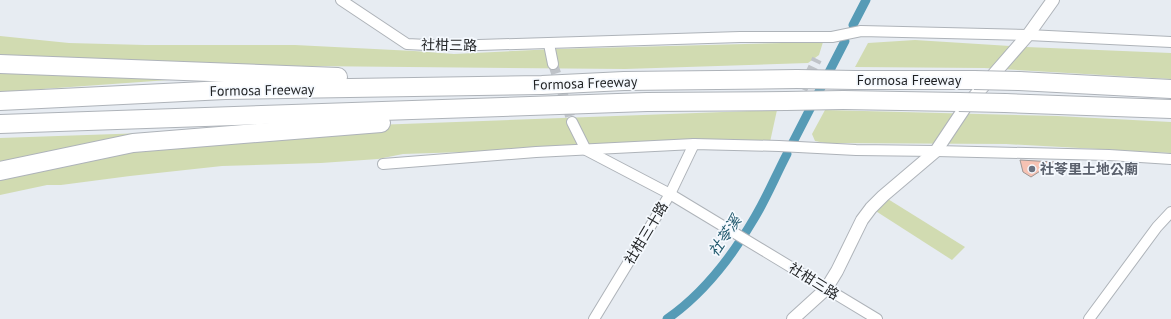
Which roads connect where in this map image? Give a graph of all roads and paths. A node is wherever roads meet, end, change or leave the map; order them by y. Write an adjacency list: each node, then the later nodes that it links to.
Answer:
1 (341, 0): 5 (street, 社柑三路)
2 (1053, 0): 3 (street)
3 (1028, 35): 4 (street, 社柑三路); 5 (street, 社柑三路); 17 (street)
4 (1171, 42)
5 (549, 44): 7 (street)
6 (0, 64): 8 (highway)
7 (553, 64)
8 (542, 85): 9 (highway, Formosa Freeway, bridge); 10 (highway, Formosa Freeway)
9 (1171, 90)
10 (0, 101)
11 (616, 103): 12 (highway, Formosa Freeway, bridge); 14 (highway, Formosa Freeway); 20 (highway)
12 (1171, 109)
13 (572, 122): 16 (street)
14 (0, 124)
15 (694, 144): 16 (street); 17 (street); 21 (street, 社柑三十路)
16 (586, 150): 19 (street); 21 (street)
17 (936, 151): 18 (street); 23 (street)
18 (1171, 158)
19 (383, 164)
20 (0, 171)
21 (670, 194): 23 (street, 社柑三路); 24 (street, 社柑三十路)
22 (1171, 212): 27 (street)
23 (826, 289): 25 (street); 26 (street, 社柑三路)
24 (594, 319)
25 (793, 319)
26 (877, 319)
27 (1089, 319)

